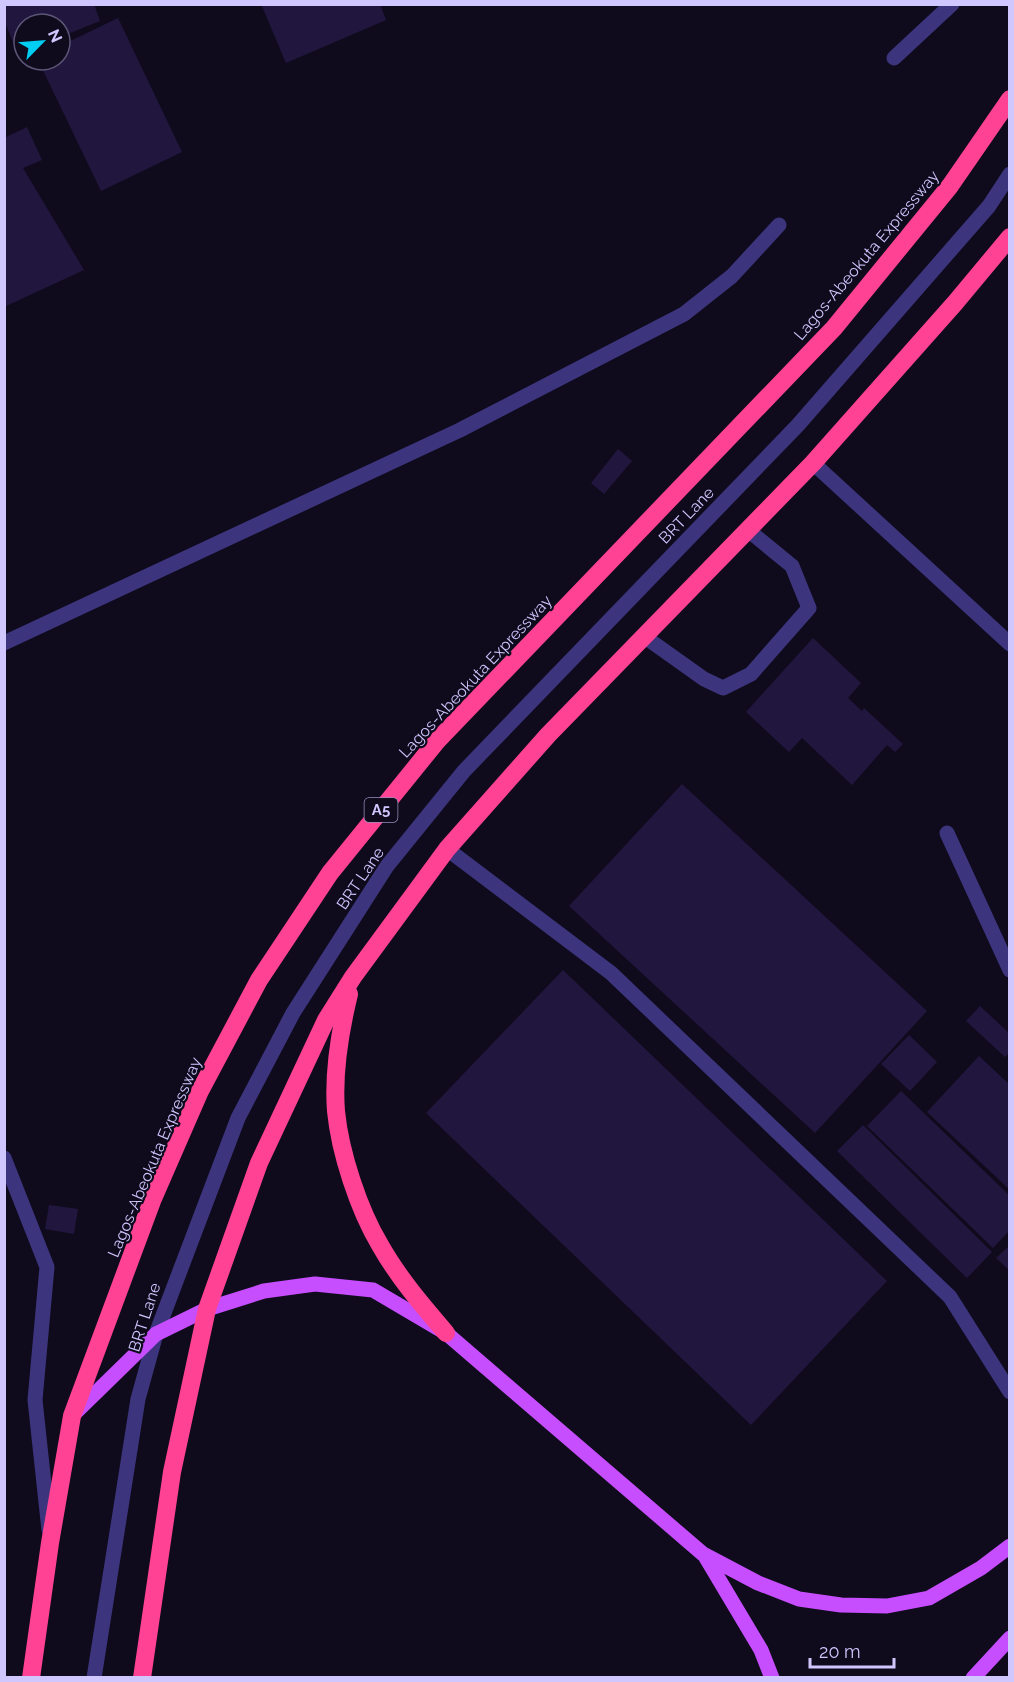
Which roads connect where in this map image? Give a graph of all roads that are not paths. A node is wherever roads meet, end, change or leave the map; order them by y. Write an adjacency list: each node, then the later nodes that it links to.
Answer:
1 (952, 4): 2 (street)
2 (894, 58)
3 (1010, 99): 21 (highway, Lagos-Abeokuta Expressway / A5)
4 (1010, 174): 19 (street, BRT Lane)
5 (779, 225): 10 (street)
6 (1010, 237): 7 (highway)
7 (813, 463): 8 (highway); 11 (street)
8 (748, 530): 9 (highway); 9 (street)
9 (645, 637): 13 (highway)
10 (4, 643)
11 (1010, 644)
12 (947, 833): 14 (street)
13 (447, 849): 15 (highway); 20 (street)
14 (1010, 970)
15 (353, 977): 17 (highway); 18 (highway)
16 (4, 1158): 22 (street)
17 (207, 1309): 18 (main road); 19 (main road); 28 (highway)
18 (446, 1333): 24 (main road)
19 (156, 1334): 21 (main road); 27 (street, BRT Lane)
20 (1010, 1392)
21 (72, 1416): 22 (highway, Lagos-Abeokuta Expressway / A5)
22 (50, 1543): 26 (highway, Lagos-Abeokuta Expressway / A5)
23 (1010, 1546): 24 (main road)
24 (703, 1554): 29 (main road)
25 (1010, 1638): 30 (main road)
26 (31, 1677)
27 (94, 1677)
28 (142, 1677)
29 (772, 1677)
30 (973, 1677)

